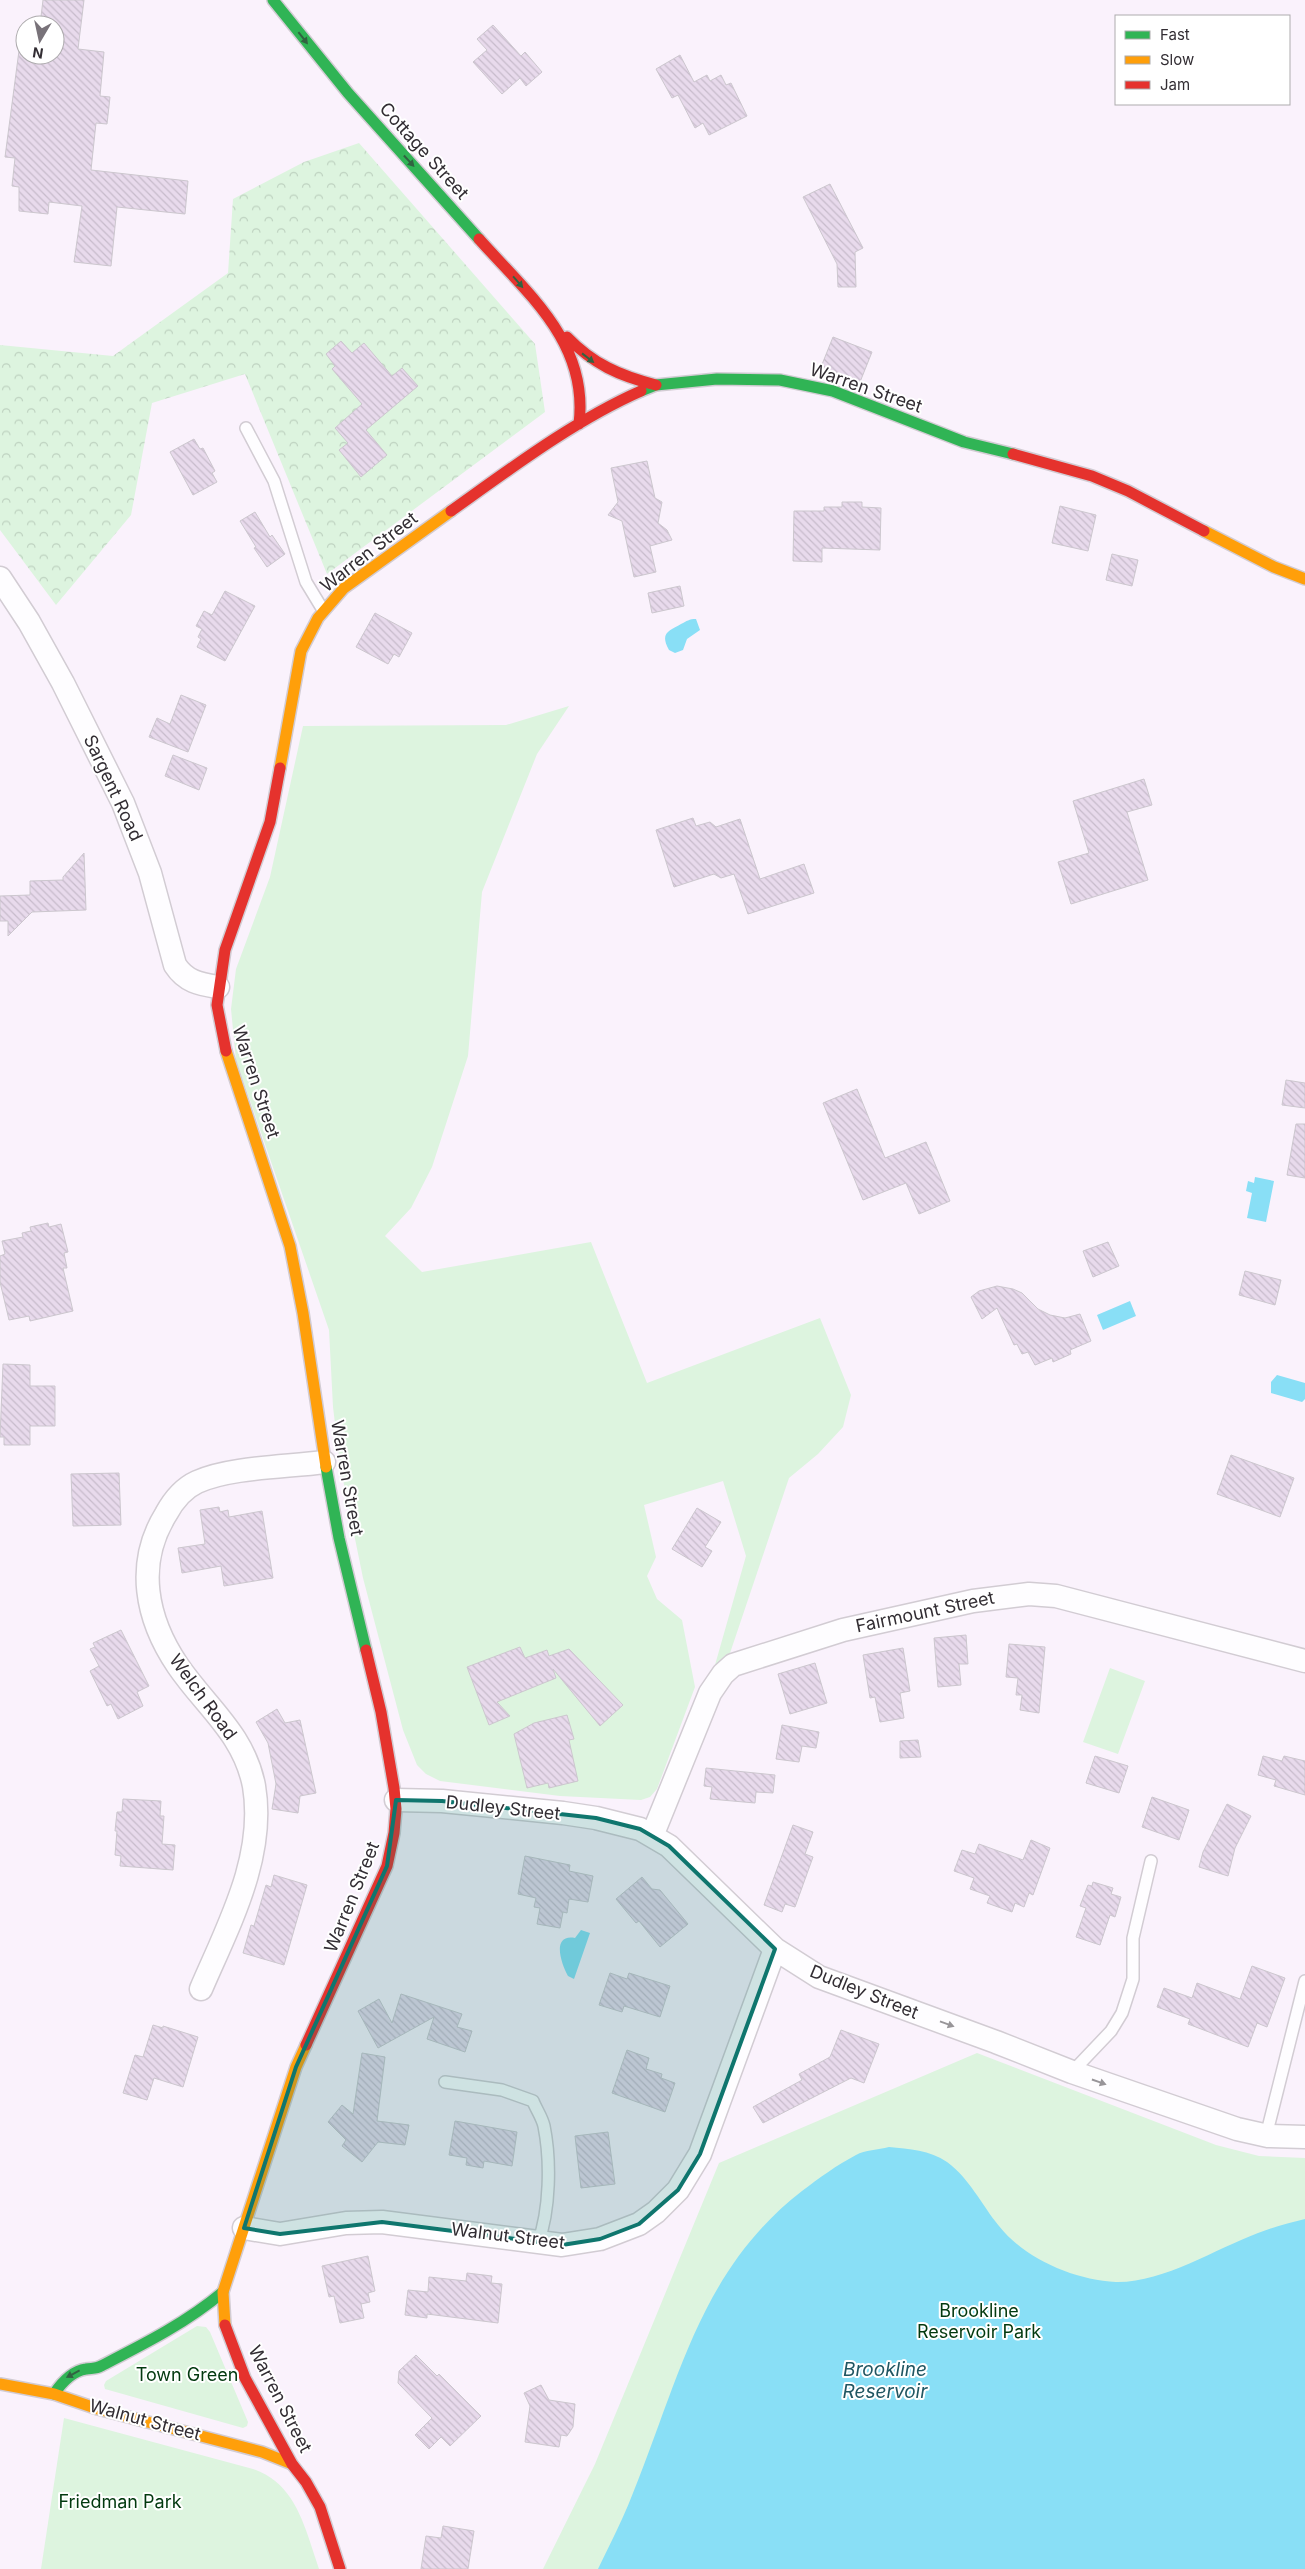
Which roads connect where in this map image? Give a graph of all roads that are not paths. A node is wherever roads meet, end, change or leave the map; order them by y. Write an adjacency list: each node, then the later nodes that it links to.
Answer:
1 (273, 0): 2 (street, Cottage Street, one-way to 2)
2 (554, 323): 3 (street, Cottage Street, one-way to 3); 4 (street, Cottage Street)
3 (656, 385): 4 (street, Warren Street); 7 (street, Warren Street)
4 (579, 424): 8 (street, Warren Street)
5 (246, 428): 8 (lane)
6 (0, 578): 9 (street, Sargent Road)
7 (1305, 579)
8 (324, 610): 9 (street, Warren Street)
9 (218, 987): 10 (street, Warren Street)
10 (324, 1462): 12 (street, Warren Street); 17 (street, Welch Road)
11 (1305, 1661): 13 (street, Fairmount Street)
12 (396, 1800): 13 (street, Dudley Street); 22 (street, Warren Street)
13 (652, 1836): 15 (street, Dudley Street)
14 (1151, 1861): 18 (lane)
15 (775, 1948): 18 (street, Dudley Street, one-way to 18); 23 (street, Walnut Street)
16 (1305, 1981): 20 (lane)
17 (201, 1989)
18 (1072, 2072): 20 (street, Dudley Street, one-way to 20)
19 (445, 2082): 23 (lane)
20 (1266, 2136): 21 (street, Dudley Street)
21 (1305, 2137)
22 (244, 2228): 23 (street, Walnut Street); 24 (street, Warren Street)
23 (538, 2243)
24 (223, 2292): 27 (street, one-way to 27); 28 (street, Warren Street)
25 (0, 2384): 27 (street, Walnut Street)
26 (77, 2387): 27 (street, Walnut Street)
27 (54, 2394): 28 (street, Walnut Street)
28 (292, 2464): 29 (street, Warren Street)
29 (340, 2569)

